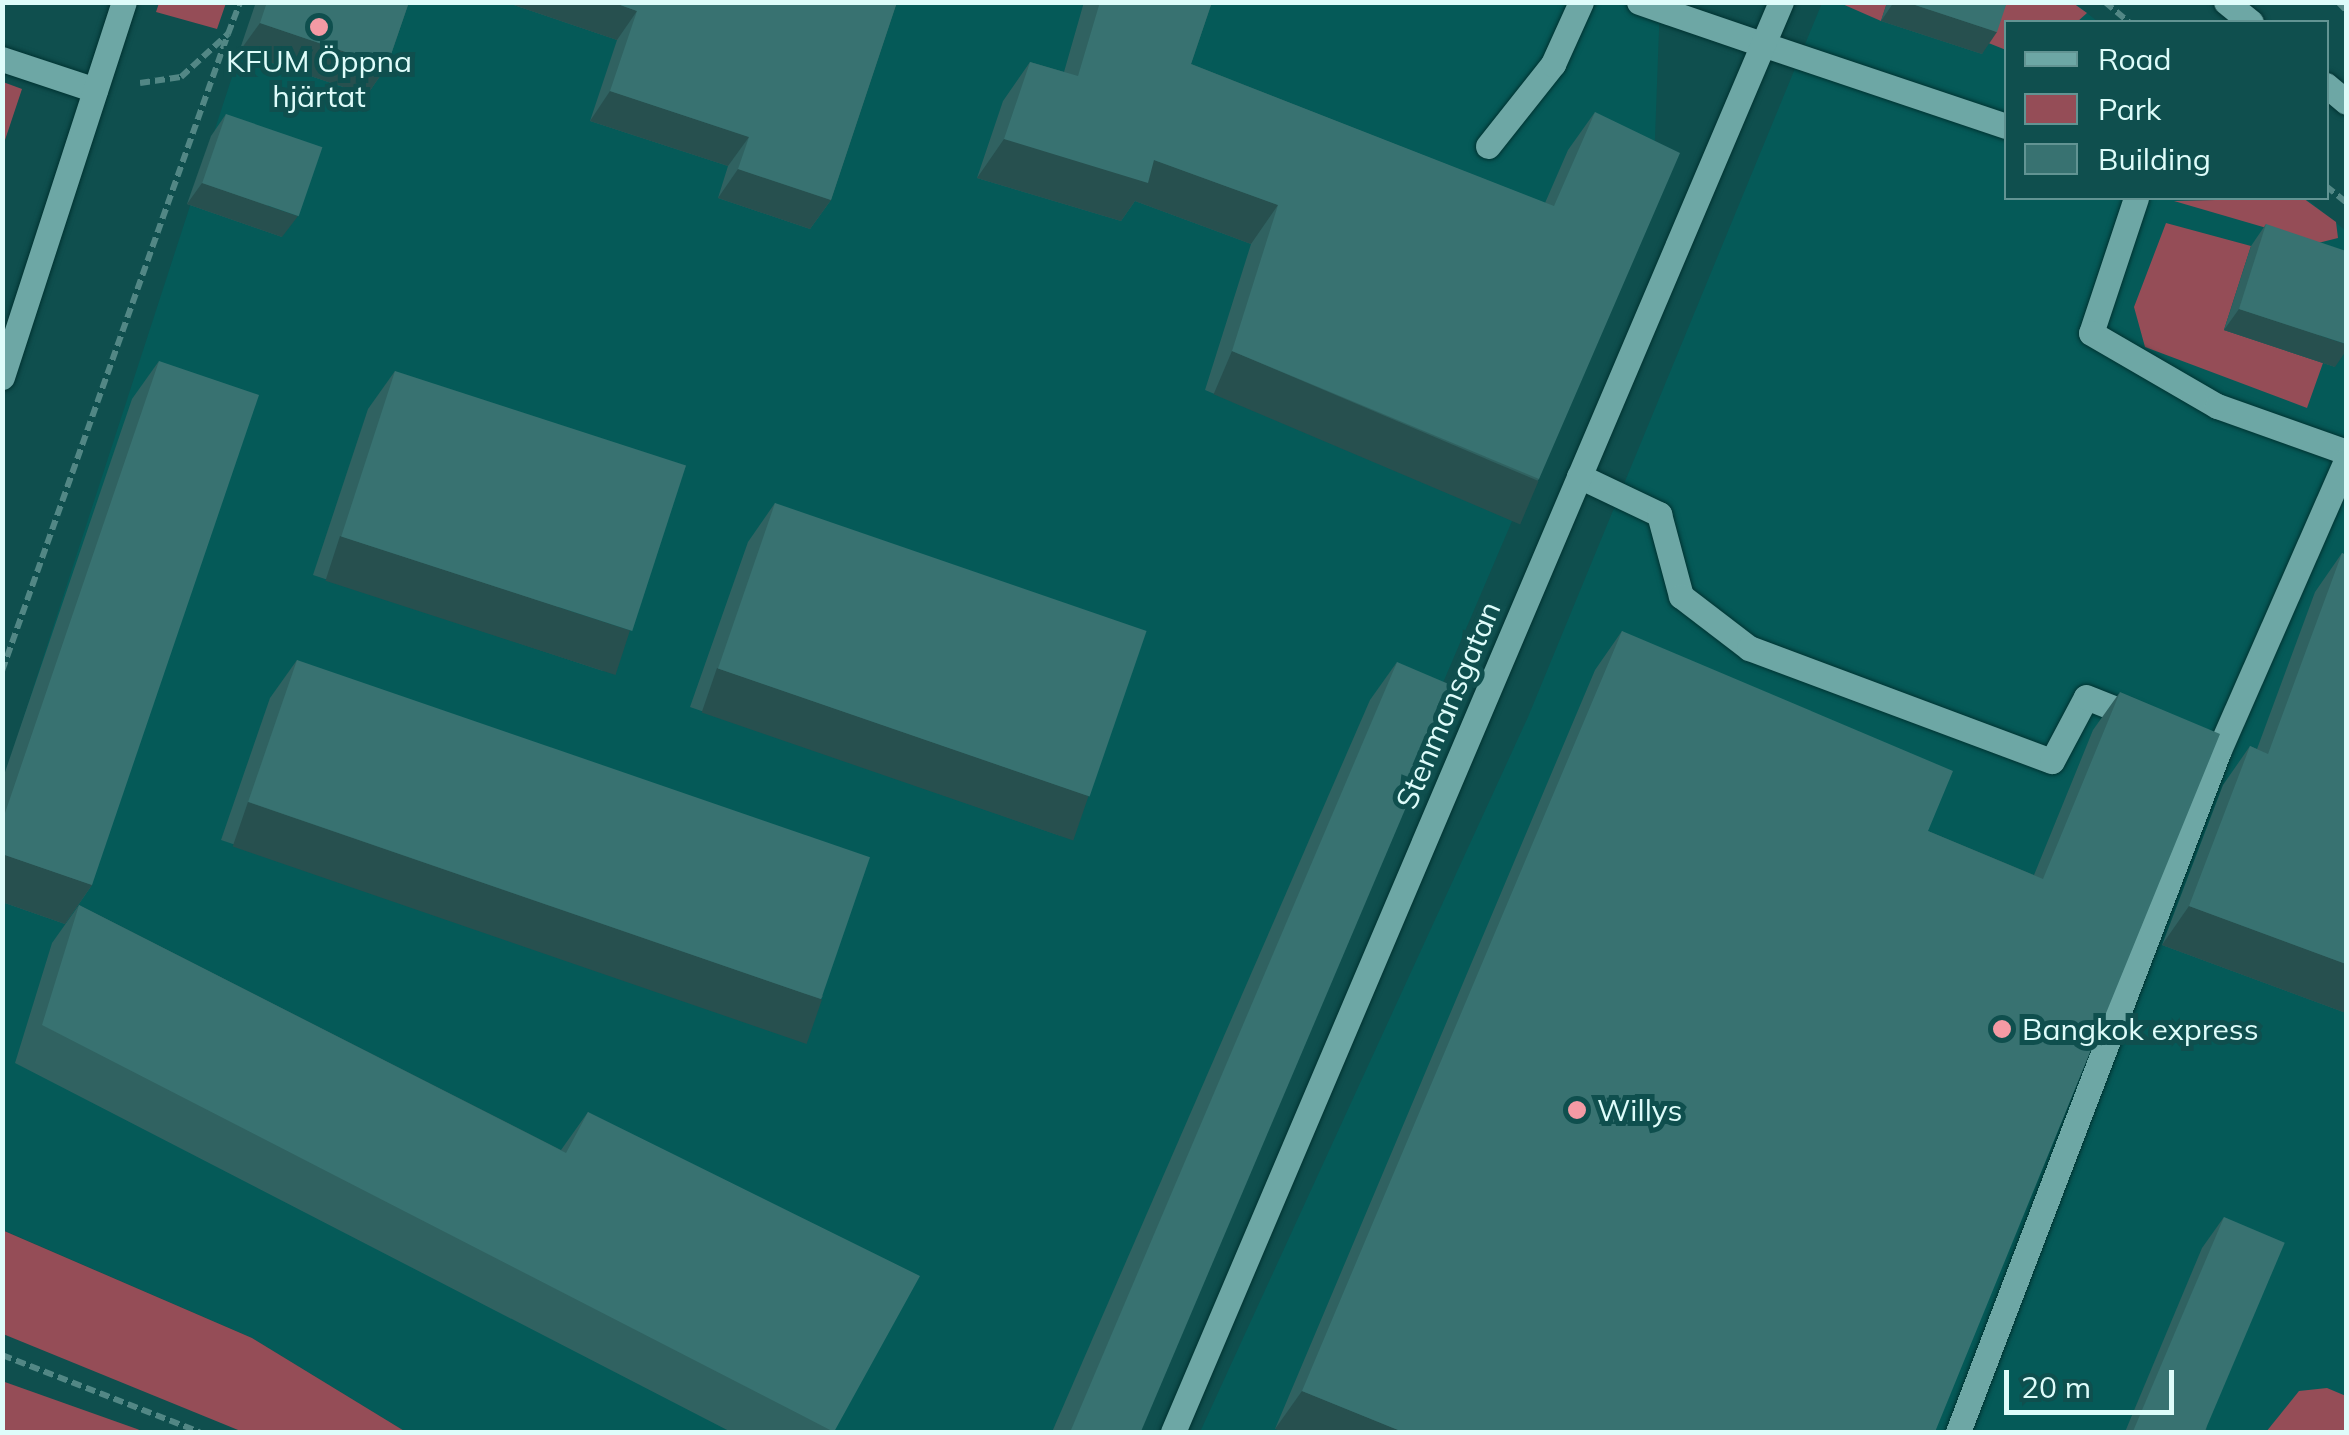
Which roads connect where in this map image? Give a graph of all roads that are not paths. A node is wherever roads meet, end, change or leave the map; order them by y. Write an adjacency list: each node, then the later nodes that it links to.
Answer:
1 (124, 2): 9 (street)
2 (1580, 2): 11 (street)
3 (1639, 2): 7 (street)
4 (1781, 2): 7 (street, Stenmansgatan)
5 (2226, 2): 6 (street)
6 (2248, 20)
7 (1762, 44): 10 (street); 16 (street, Stenmansgatan)
8 (2, 59): 9 (street)
9 (95, 90): 13 (street)
10 (2004, 125)
11 (1488, 146)
12 (2135, 200): 14 (street)
13 (2, 376)
14 (2346, 452)
15 (2346, 461): 17 (street)
16 (1580, 476): 17 (street); 18 (street, Stenmansgatan)
17 (2219, 750): 19 (street)
18 (1173, 1432)
19 (1958, 1432)

